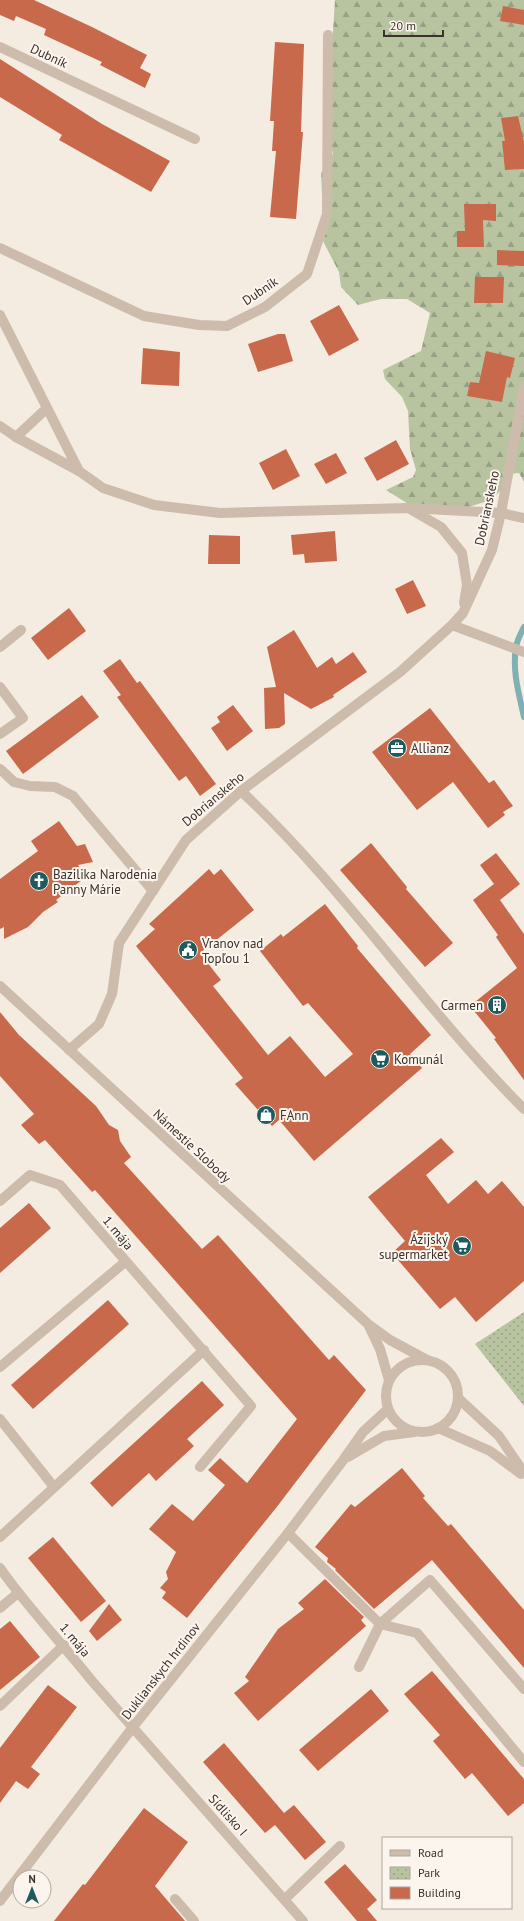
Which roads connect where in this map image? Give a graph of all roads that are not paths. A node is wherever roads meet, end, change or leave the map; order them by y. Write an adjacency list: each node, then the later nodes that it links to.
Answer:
1 (328, 35): 4 (street, Dubník)
2 (0, 47): 3 (street, Dubník)
3 (195, 140)
4 (0, 248)
5 (0, 315): 7 (street)
6 (524, 386): 12 (street, Dobrianskeho)
7 (46, 408): 9 (street); 10 (street)
8 (0, 426): 9 (street)
9 (16, 437): 10 (street)
10 (79, 471): 11 (street)
11 (408, 508): 12 (street); 14 (street)
12 (501, 513): 13 (street); 14 (street, Dobrianskeho)
13 (524, 518)
14 (463, 613): 15 (street, Dobrianskeho)
15 (452, 626): 18 (street); 22 (street, Dobrianskeho)
16 (22, 630): 17 (street)
17 (0, 647)
18 (524, 652)
19 (0, 687): 20 (street)
20 (0, 734)
21 (0, 769): 23 (street)
22 (241, 791): 23 (street, Dobrianskeho); 26 (street)
23 (152, 891): 25 (street, Dobrianskeho)
24 (0, 986): 25 (street, Námestie Slobody)
25 (69, 1050): 29 (street, Námestie Slobody)
26 (524, 1109)
27 (0, 1201): 28 (street, 1. mája)
28 (125, 1262): 30 (street, 1. mája); 32 (street)
29 (368, 1324): 31 (street, Námestie Slobody); 33 (street)
30 (204, 1350): 40 (street, 1. mája); 42 (street)
31 (427, 1360): 33 (street); 34 (street)
32 (0, 1367)
33 (389, 1380): 35 (street)
34 (458, 1398): 37 (street); 41 (street)
35 (388, 1409): 38 (street); 39 (street, Duklianskych hrdinov)
36 (0, 1419): 42 (street)
37 (438, 1428): 38 (street); 41 (street)
38 (414, 1431): 39 (street)
39 (344, 1459): 43 (street, Duklianskych hrdinov)
40 (200, 1467)
41 (524, 1475)
42 (54, 1487): 44 (street)
43 (288, 1533): 48 (street); 53 (street, Duklianskych hrdinov)
44 (0, 1537)
45 (0, 1568): 46 (street, 1. mája)
46 (18, 1593): 47 (street); 49 (street, 1. mája)
47 (0, 1608)
48 (380, 1624): 50 (street); 51 (street); 54 (street)
49 (64, 1646): 52 (street); 53 (street, 1. mája)
50 (359, 1667)
51 (524, 1689)
52 (0, 1706)
53 (133, 1727): 57 (street, Sídlisko I); 58 (street, Duklianskych hrdinov)
54 (524, 1762)
55 (340, 1846): 57 (street)
56 (175, 1899): 59 (street)
57 (285, 1899): 60 (street, Sídlisko I)
58 (0, 1901)
59 (194, 1921)
60 (303, 1921)

